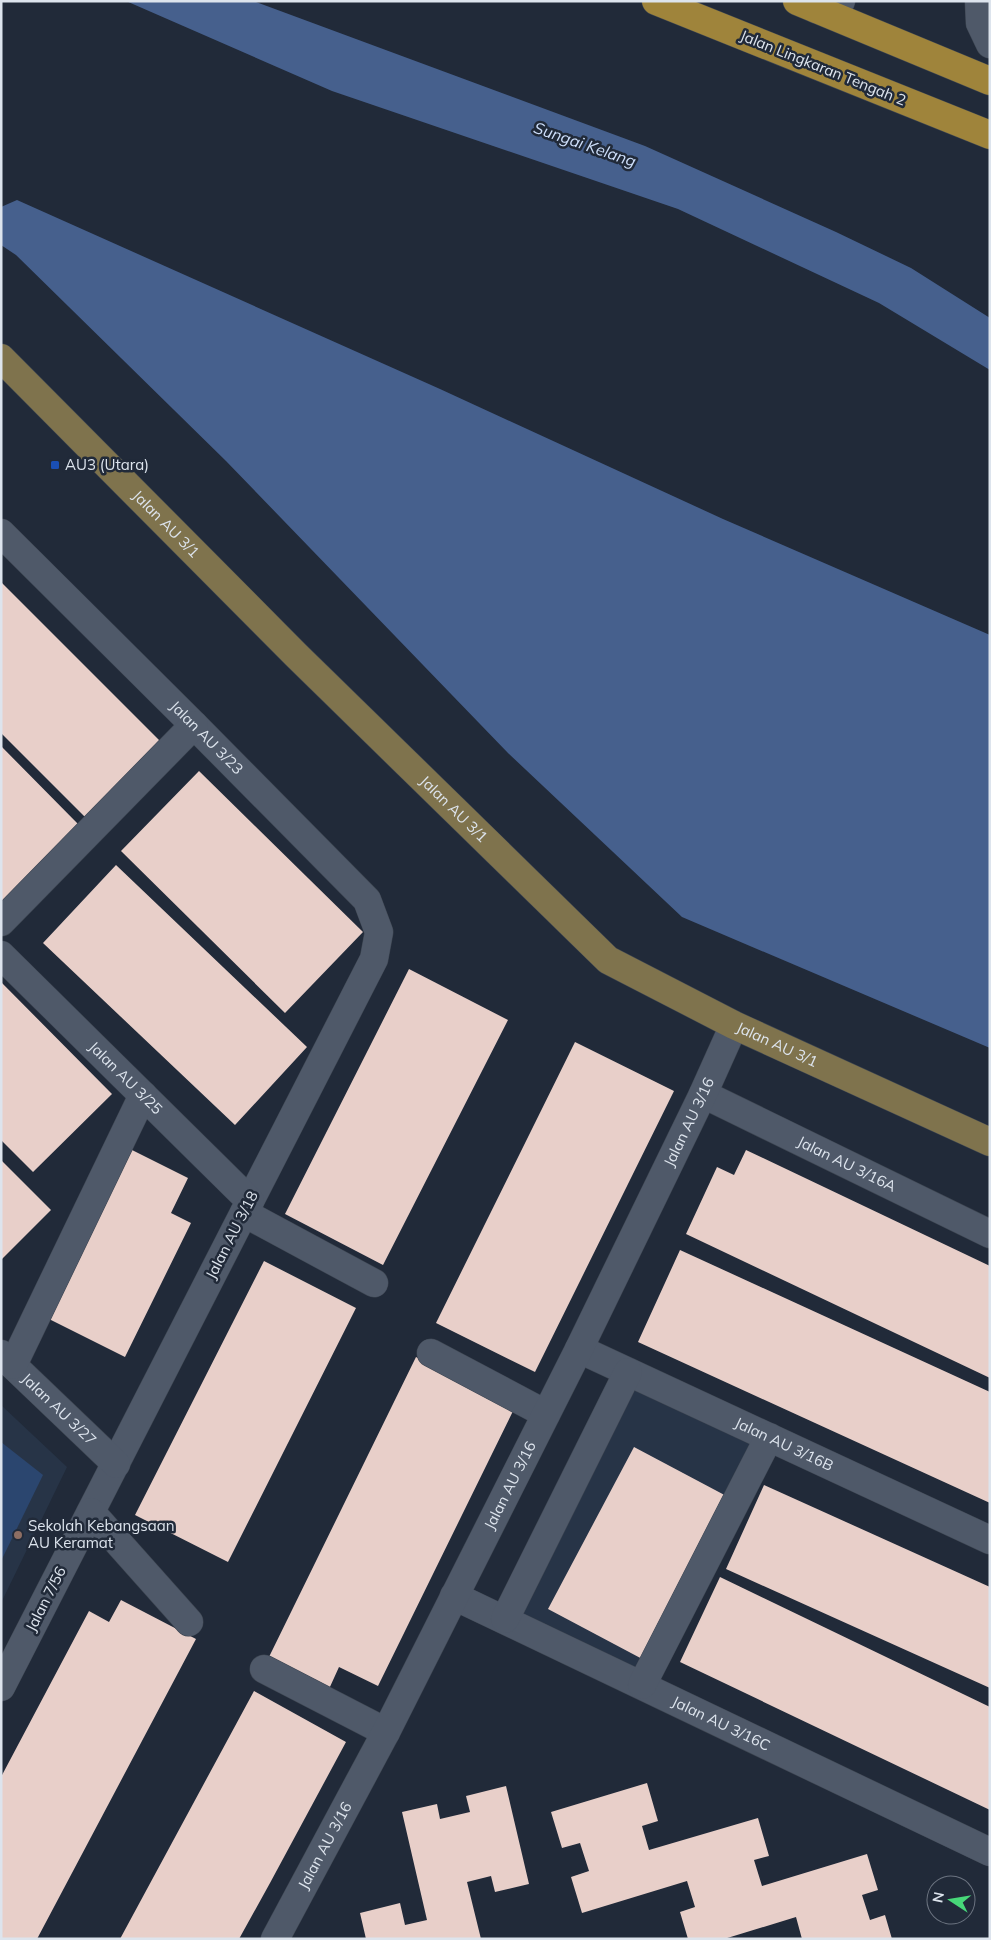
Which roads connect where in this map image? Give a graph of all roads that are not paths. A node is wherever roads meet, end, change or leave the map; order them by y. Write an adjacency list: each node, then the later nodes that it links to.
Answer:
1 (656, 1): 6 (highway, Jalan Lingkaran Tengah 2)
2 (979, 1): 4 (street)
3 (818, 4): 5 (highway)
4 (990, 44)
5 (990, 81)
6 (990, 135)
7 (1, 358): 13 (main road, Jalan AU 3/1)
8 (1, 533): 9 (street, Jalan AU 3/23)
9 (194, 725): 10 (street); 12 (street, Jalan AU 3/23)
10 (1, 922)
11 (1, 955): 15 (street, Jalan AU 3/25)
12 (374, 959): 17 (street, Jalan AU 3/18)
13 (734, 1025): 14 (street, Jalan AU 3/16); 16 (main road, Jalan AU 3/1)
14 (703, 1094): 18 (street, Jalan AU 3/16A); 20 (street, Jalan AU 3/16)
15 (143, 1095): 17 (street, Jalan AU 3/25); 22 (street)
16 (990, 1142)
17 (247, 1207): 19 (street, Jalan AU 3/25); 26 (street, Jalan AU 3/18)
18 (990, 1234)
19 (374, 1283)
20 (579, 1349): 23 (street, Jalan AU 3/16B); 24 (street, Jalan AU 3/16)
21 (431, 1353): 24 (street)
22 (7, 1359): 26 (street, Jalan AU 3/27)
23 (628, 1372): 25 (street, Jalan AU 3/16B); 30 (street)
24 (546, 1414): 29 (street, Jalan AU 3/16)
25 (769, 1437): 28 (street, Jalan AU 3/16B); 33 (street)
26 (116, 1464): 27 (street, Jalan AU 3/18)
27 (91, 1512): 31 (street); 34 (street, Jalan 7/56)
28 (990, 1540)
29 (454, 1596): 30 (street, Jalan AU 3/16C); 35 (street, Jalan AU 3/16)
30 (506, 1619): 33 (street, Jalan AU 3/16C)
31 (190, 1622)
32 (264, 1669): 35 (street)
33 (642, 1685): 36 (street, Jalan AU 3/16C)
34 (1, 1687)
35 (386, 1732): 37 (street, Jalan AU 3/16)
36 (990, 1852)
37 (276, 1939)

